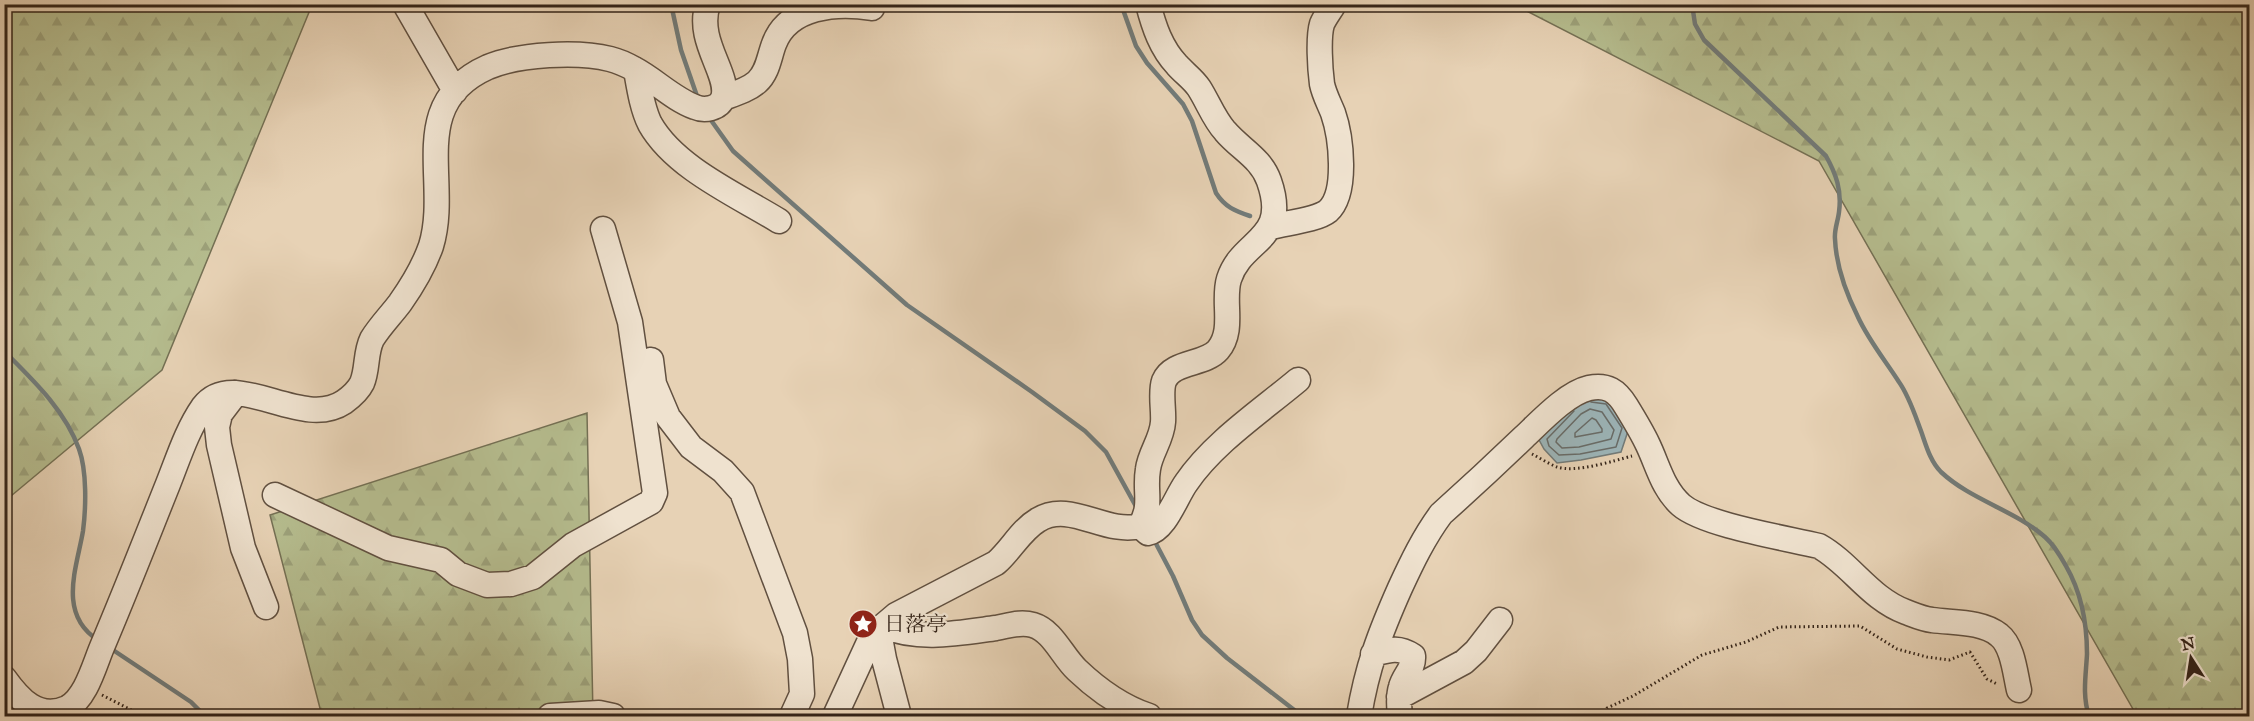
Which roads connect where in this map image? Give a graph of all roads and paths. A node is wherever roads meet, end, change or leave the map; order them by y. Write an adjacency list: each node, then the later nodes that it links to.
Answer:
1 (405, 4): 7 (lane)
2 (708, 4): 8 (lane)
3 (1148, 4): 10 (lane)
4 (1334, 4): 10 (lane)
5 (872, 8): 8 (lane)
6 (636, 70): 7 (lane); 8 (lane); 9 (lane)
7 (455, 91): 14 (lane)
8 (723, 98)
9 (779, 221)
10 (1271, 227): 18 (lane)
11 (603, 229): 12 (lane)
12 (630, 322): 17 (lane); 30 (lane)
13 (1298, 380): 18 (lane)
14 (236, 393): 19 (lane); 24 (lane)
15 (1515, 445): 16 (path); 16 (lane); 22 (lane)
16 (1651, 453): 25 (lane)
17 (275, 495)
18 (1140, 526): 21 (lane)
19 (266, 607)
20 (1500, 620): 26 (lane)
21 (883, 626): 31 (lane); 32 (lane); 33 (lane)
22 (1373, 654): 26 (lane); 34 (lane)
23 (4, 678): 24 (lane)
24 (85, 686): 28 (path)
25 (2019, 690): 35 (path)
26 (1399, 707)
27 (550, 716): 29 (lane)
28 (143, 717)
29 (613, 717)
30 (792, 717)
31 (835, 717)
32 (899, 717)
33 (1149, 717)
34 (1359, 717)
35 (1602, 717)

